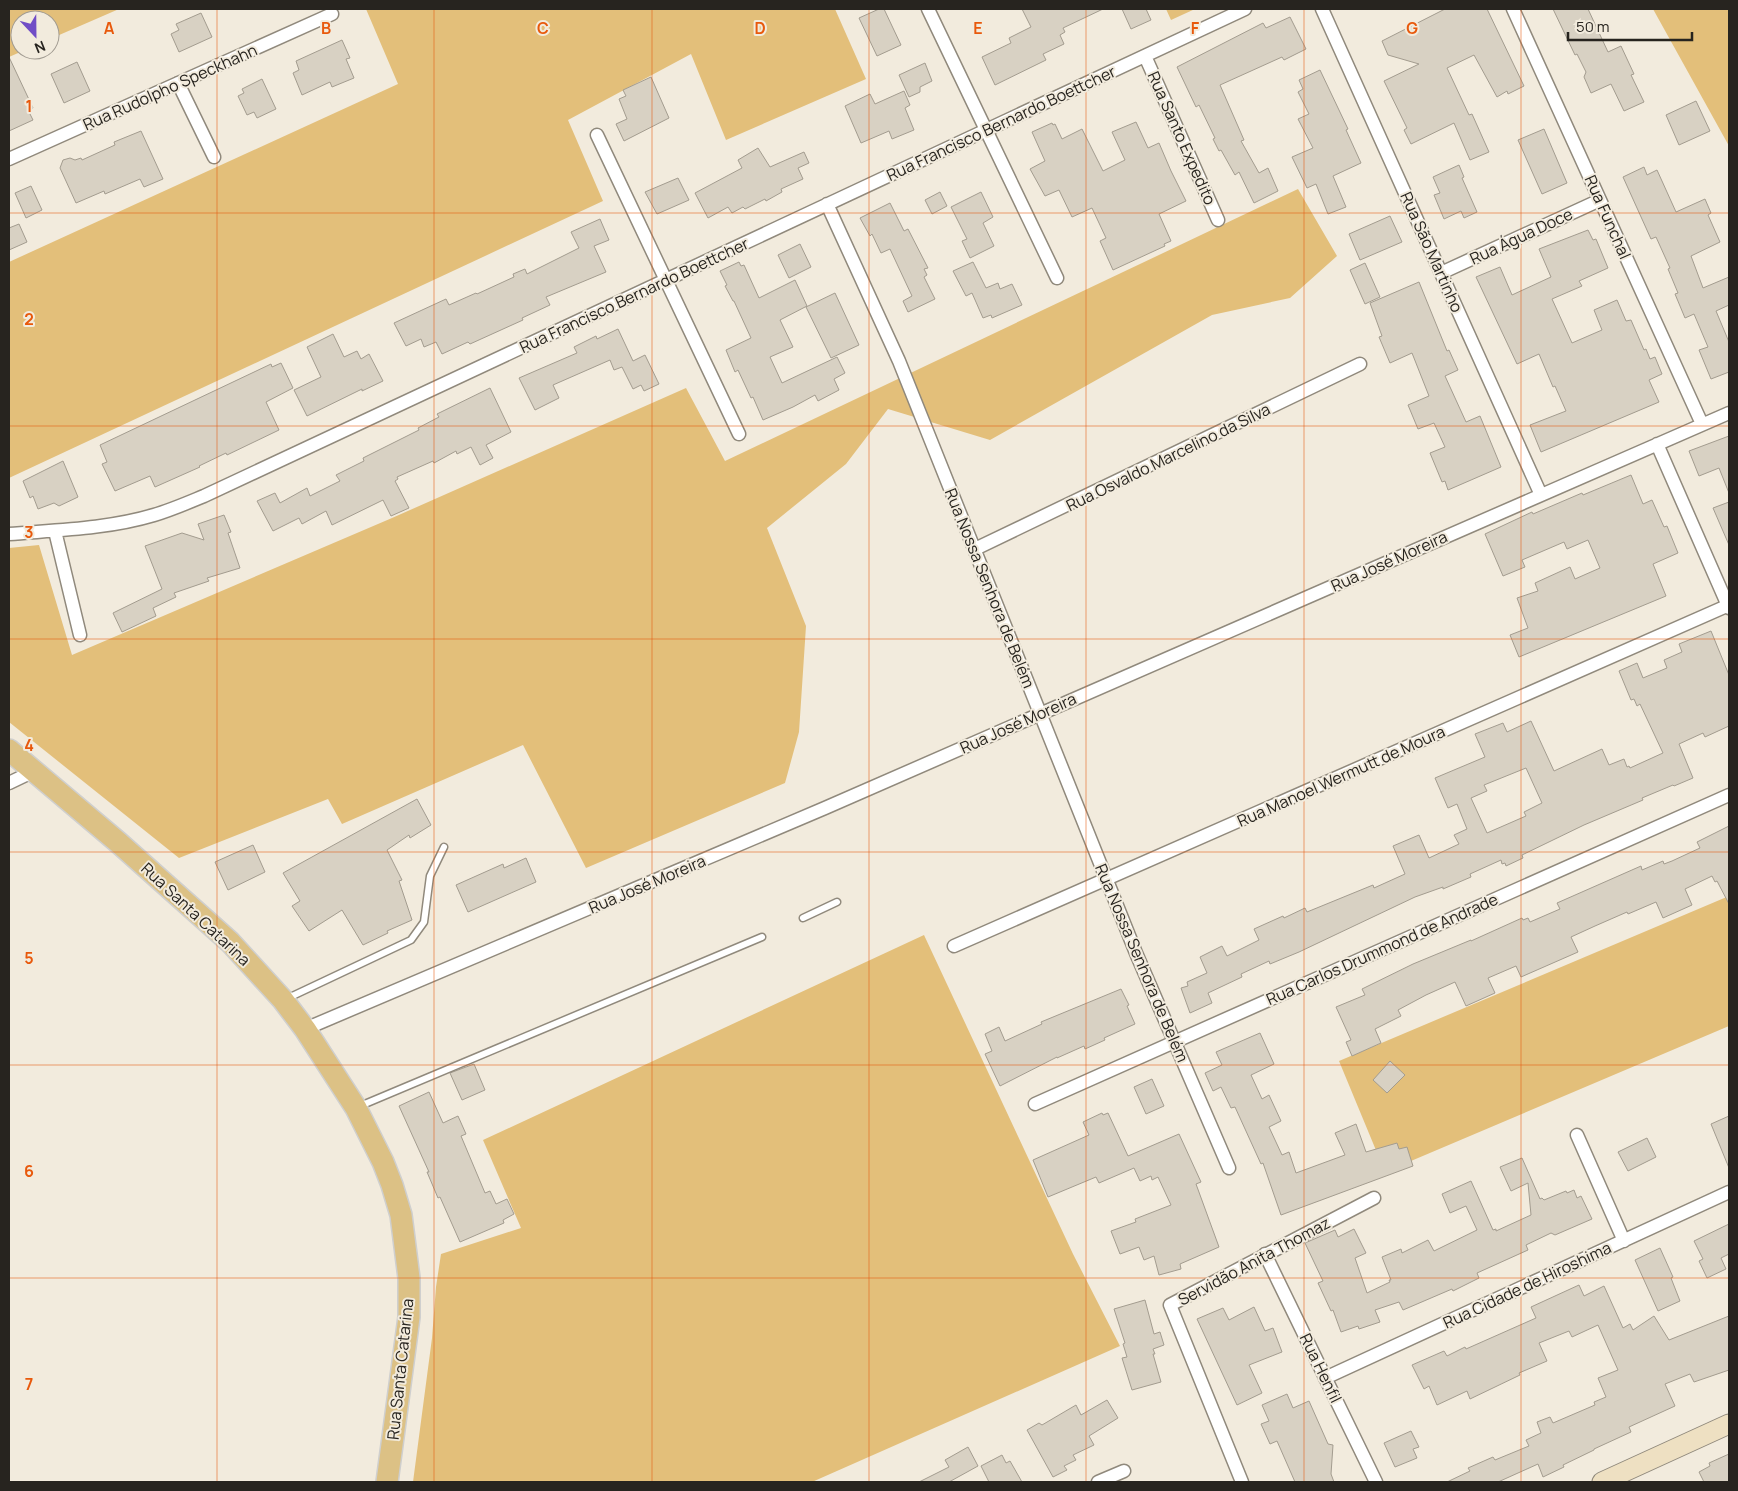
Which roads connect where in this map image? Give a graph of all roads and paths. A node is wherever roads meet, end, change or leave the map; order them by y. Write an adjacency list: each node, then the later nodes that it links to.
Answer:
1 (928, 9): 8 (street)
2 (1245, 9): 6 (street, Rua Francisco Bernardo Boettcher)
3 (1322, 9): 15 (street, Rua São Martinho)
4 (1513, 9): 12 (street, Rua Funchal)
5 (332, 14): 7 (street, Rua Rudolpho Speckhahn)
6 (1145, 56): 8 (street, Rua Francisco Bernardo Boettcher); 14 (street, Rua Santo Expedito)
7 (178, 83): 10 (street); 11 (street, Rua Rudolpho Speckhahn)
8 (986, 130): 13 (street, Rua Francisco Bernardo Boettcher); 16 (street)
9 (597, 135): 17 (street)
10 (214, 158)
11 (9, 159)
12 (1600, 200): 15 (street, Rua Água Doce); 20 (street, Rua Funchal)
13 (827, 204): 17 (street, Rua Francisco Bernardo Boettcher); 26 (street, Rua Nossa Senhora de Belém)
14 (1218, 220)
15 (1441, 273): 23 (street, Rua São Martinho)
16 (1057, 278)
17 (666, 280): 21 (street); 24 (street, Rua Francisco Bernardo Boettcher)
18 (1360, 364): 26 (street, Rua Osvaldo Marcelino da Silva)
19 (1729, 413): 20 (street, Rua José Moreira)
20 (1702, 424): 22 (street, Rua José Moreira)
21 (739, 434)
22 (1657, 444): 23 (street, Rua José Moreira); 27 (street)
23 (1541, 495): 29 (street, Rua José Moreira)
24 (55, 531): 25 (street, Rua Francisco Bernardo Boettcher); 28 (street)
25 (9, 534)
26 (975, 550): 29 (street, Rua Nossa Senhora de Belém)
27 (1729, 606): 35 (street, Rua Manoel Wermutt de Moura)
28 (80, 635)
29 (1040, 713): 35 (street, Rua Nossa Senhora de Belém); 41 (street, Rua José Moreira)
30 (9, 750): 31 (main road, Rua Santa Catarina)
31 (34, 771): 32 (street); 40 (main road, Rua Santa Catarina)
32 (9, 784)
33 (1729, 795): 42 (street, Rua Carlos Drummond de Andrade)
34 (444, 847): 40 (lane)
35 (1106, 879): 39 (street, Rua Manoel Wermutt de Moura); 42 (street, Rua Nossa Senhora de Belém)
36 (837, 902): 37 (lane)
37 (803, 918)
38 (762, 938): 44 (lane)
39 (954, 946)
40 (283, 1000): 41 (main road, Rua Santa Catarina)
41 (306, 1029): 44 (main road, Rua Santa Catarina)
42 (1174, 1042): 43 (street, Rua Carlos Drummond de Andrade); 46 (street, Rua Nossa Senhora de Belém)
43 (1036, 1104)
44 (356, 1108): 54 (main road, Rua Santa Catarina)
45 (1577, 1135): 49 (street)
46 (1229, 1168)
47 (1729, 1192): 49 (street, Rua Cidade de Hiroshima)
48 (1374, 1198): 50 (street, Servidão Anita Thomaz)
49 (1624, 1241): 51 (street, Rua Cidade de Hiroshima)
50 (1266, 1254): 51 (street, Rua Henfil); 56 (street, Servidão Anita Thomaz)
51 (1326, 1378): 57 (street, Rua Henfil)
52 (1729, 1424): 58 (main road)
53 (1124, 1471): 55 (street)
54 (387, 1482)
55 (1098, 1482)
56 (1242, 1482)
57 (1376, 1482)
58 (1602, 1482)

